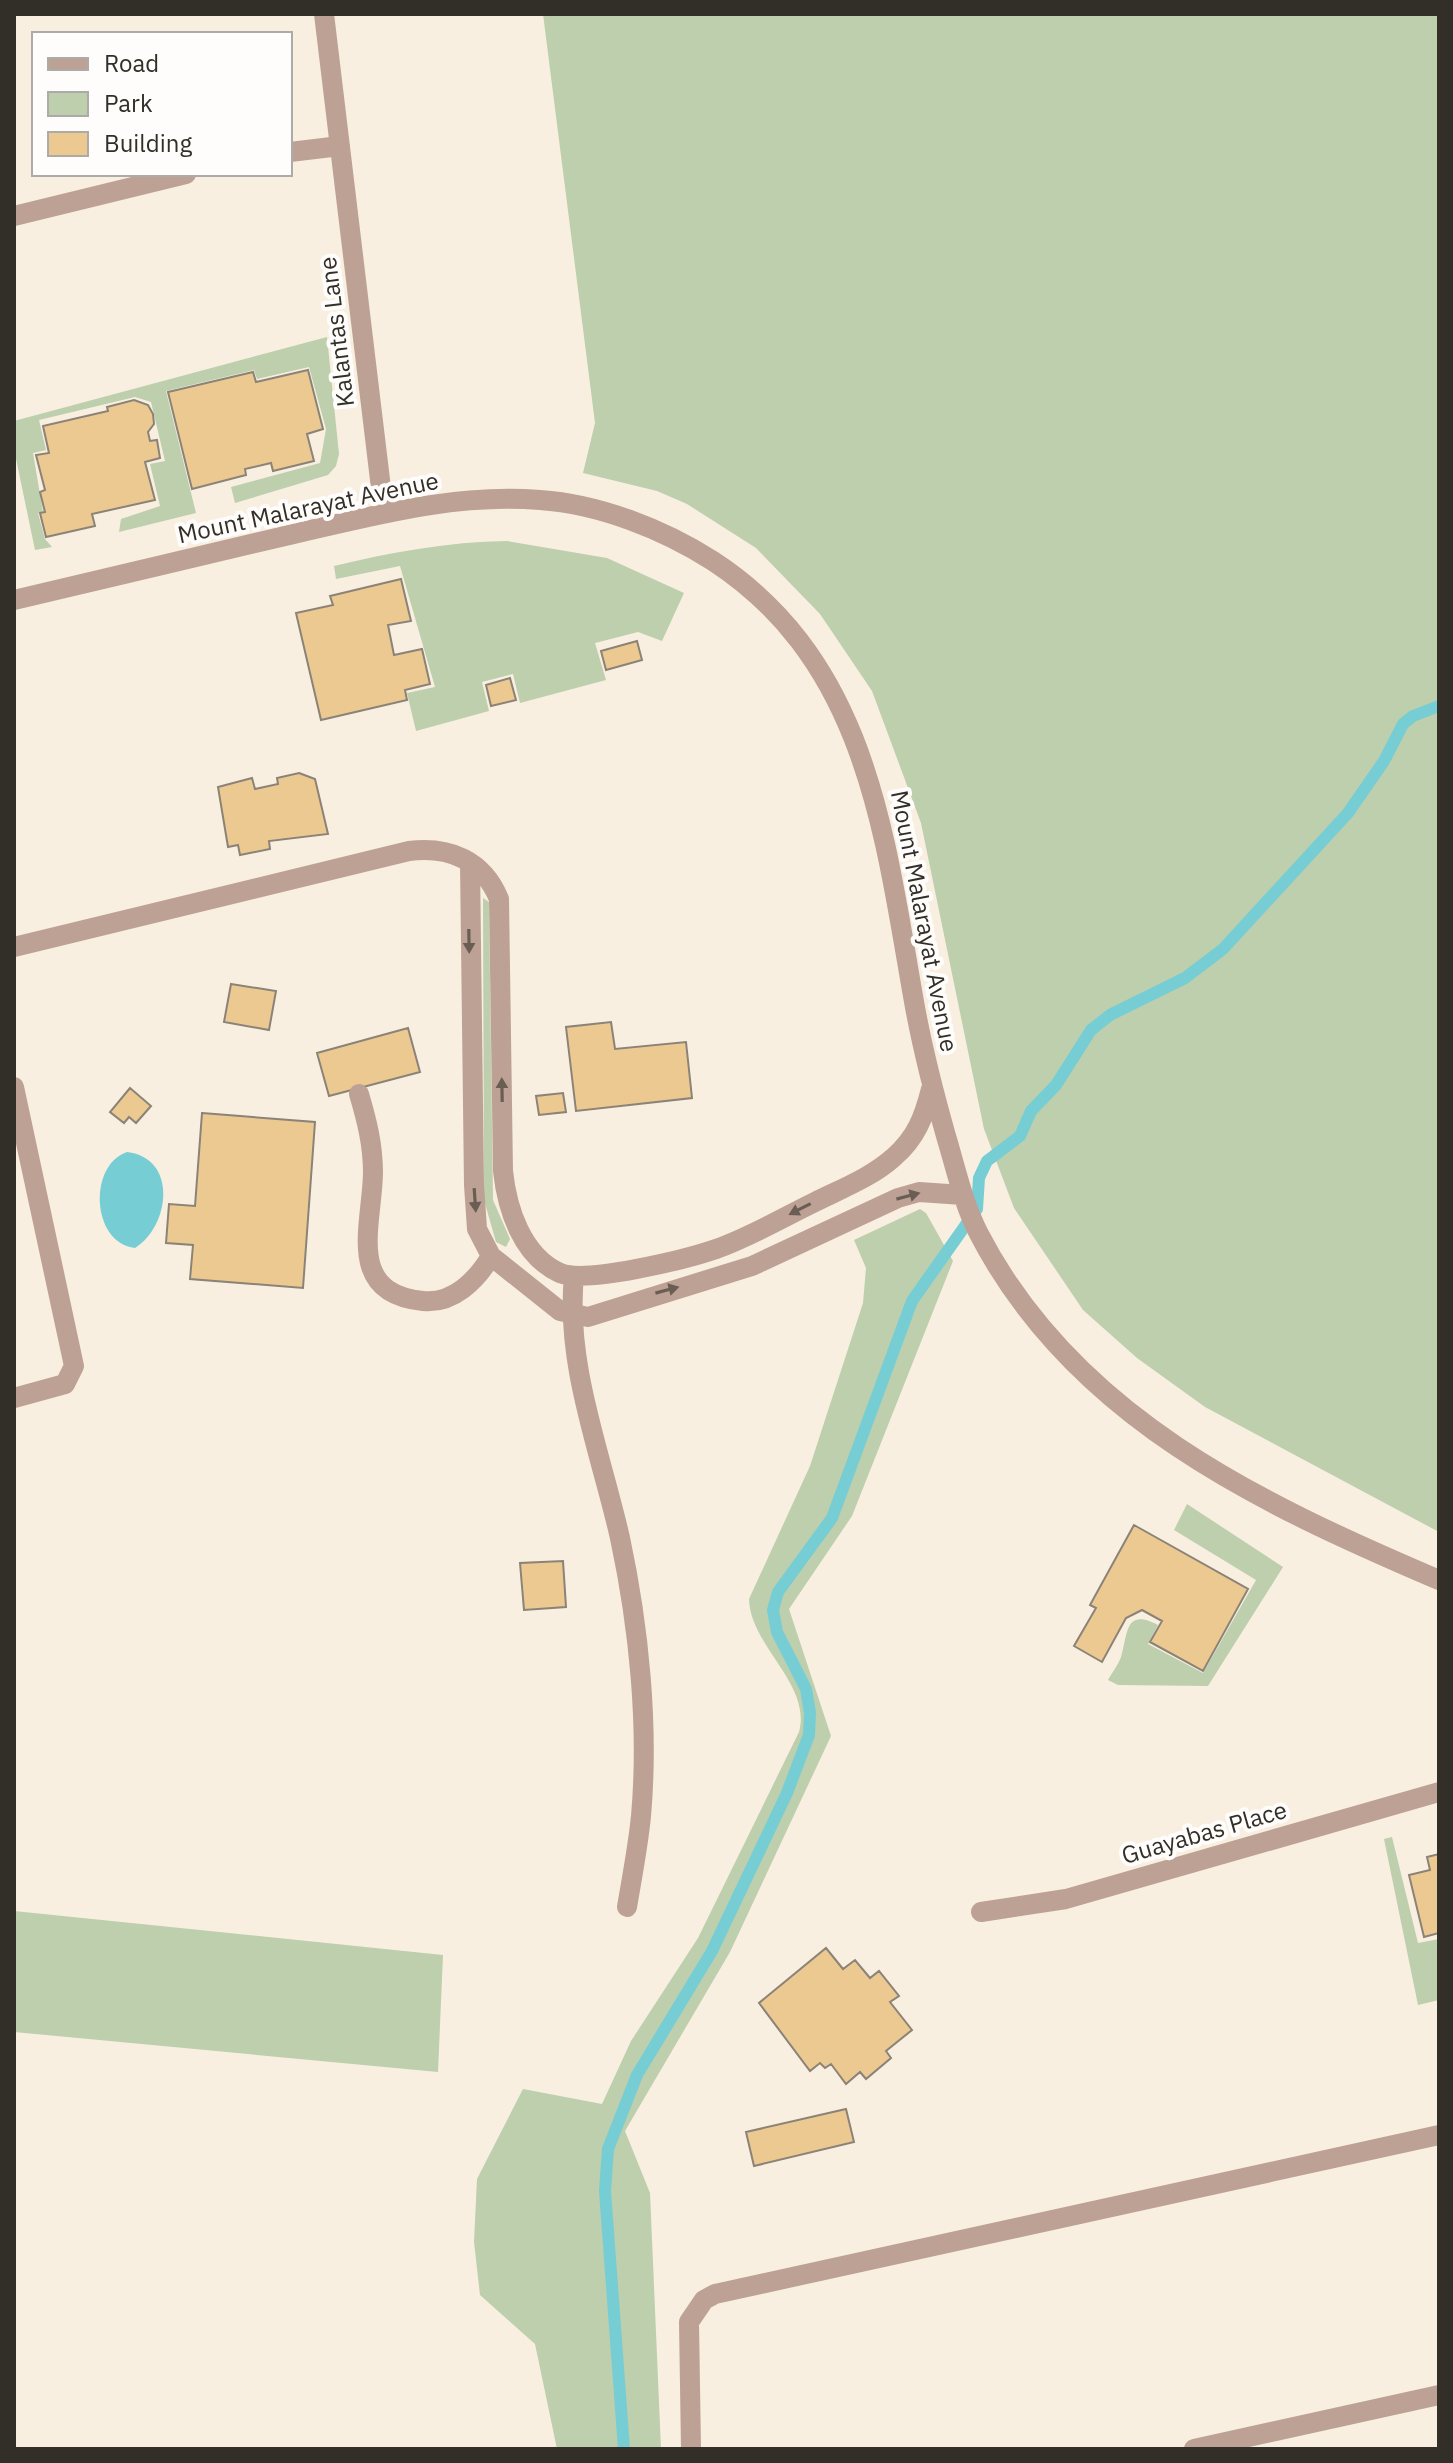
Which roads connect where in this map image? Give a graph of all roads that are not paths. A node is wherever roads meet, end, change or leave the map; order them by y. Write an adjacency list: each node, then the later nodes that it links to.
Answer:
1 (324, 14): 2 (street, Kalantas Lane)
2 (340, 146): 3 (street); 6 (street, Kalantas Lane)
3 (292, 152)
4 (178, 176): 5 (street)
5 (14, 216)
6 (384, 513): 7 (street, Mount Malarayat Avenue); 10 (street, Mount Malarayat Avenue)
7 (14, 600)
8 (470, 863): 9 (street); 14 (street, one-way to 14); 15 (street, one-way to 8)
9 (14, 947)
10 (932, 1086): 13 (street, Mount Malarayat Avenue); 15 (street, one-way to 15)
11 (14, 1087): 17 (street)
12 (359, 1094): 14 (street)
13 (964, 1198): 16 (street, one-way to 13); 18 (street, Mount Malarayat Avenue)
14 (491, 1256): 16 (street)
15 (574, 1276): 16 (street)
16 (574, 1316): 20 (street)
17 (14, 1398)
18 (1439, 1580)
19 (1439, 1792): 21 (street, Guayabas Place)
20 (627, 1907)
21 (981, 1912)
22 (1439, 2135): 24 (street)
23 (1439, 2395): 25 (street)
24 (691, 2449)
25 (1194, 2449)

